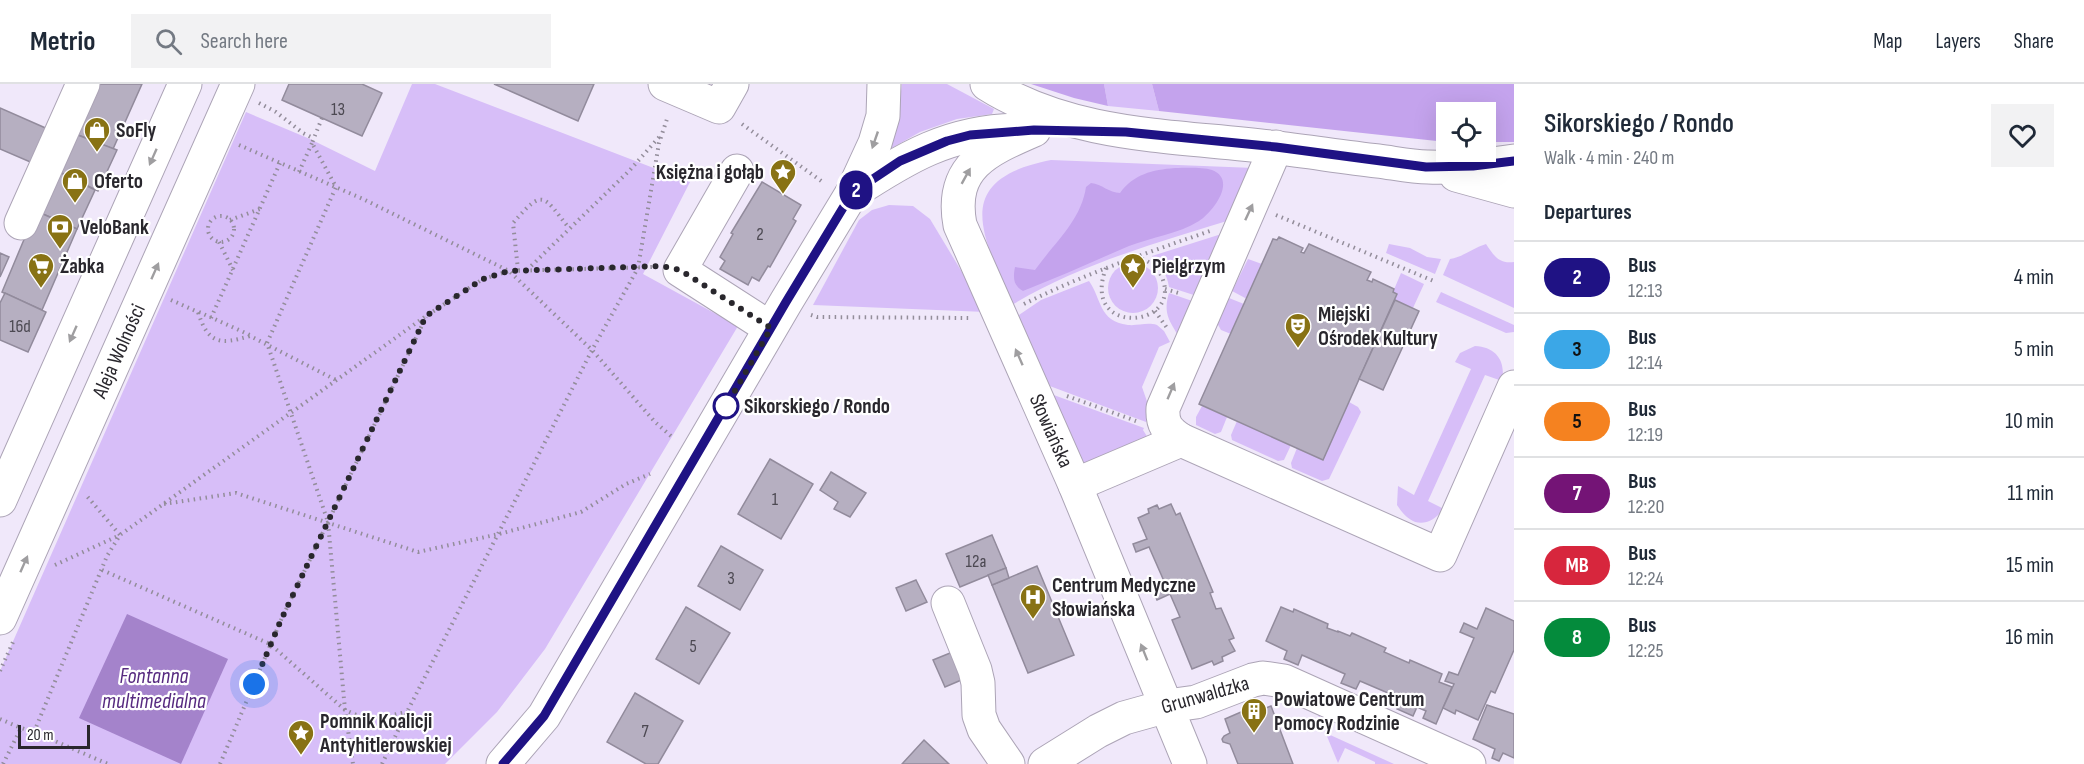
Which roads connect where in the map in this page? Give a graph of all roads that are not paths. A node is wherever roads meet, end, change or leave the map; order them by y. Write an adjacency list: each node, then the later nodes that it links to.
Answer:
1 (83, 84): 16 (street)
2 (185, 84): 21 (street, one-way to 21)
3 (884, 84): 14 (street, one-way to 14)
4 (987, 84): 9 (street)
5 (673, 87): 7 (street)
6 (245, 92): 23 (street, Aleja Wolności, one-way to 6)
7 (726, 96)
8 (1034, 130): 9 (street); 14 (street); 20 (street, Słowiańska, one-way to 8)
9 (1126, 132): 10 (street)
10 (1276, 147): 12 (street); 19 (street, one-way to 10)
11 (1514, 161): 12 (street)
12 (1426, 167): 15 (street)
13 (737, 171): 17 (street)
14 (838, 188): 17 (street)
15 (1514, 191)
16 (21, 223)
17 (778, 315): 25 (street)
18 (1514, 387): 19 (street)
19 (1181, 440): 20 (street)
20 (1075, 485): 24 (street, Słowiańska, one-way to 20)
21 (0, 500)
22 (948, 603): 26 (street)
23 (0, 618)
24 (1167, 706): 27 (street, Grunwaldzka); 28 (street, Słowiańska); 29 (street, Grunwaldzka)
25 (503, 764)
26 (1008, 764)
27 (1045, 764)
28 (1190, 764)
29 (1469, 764)

